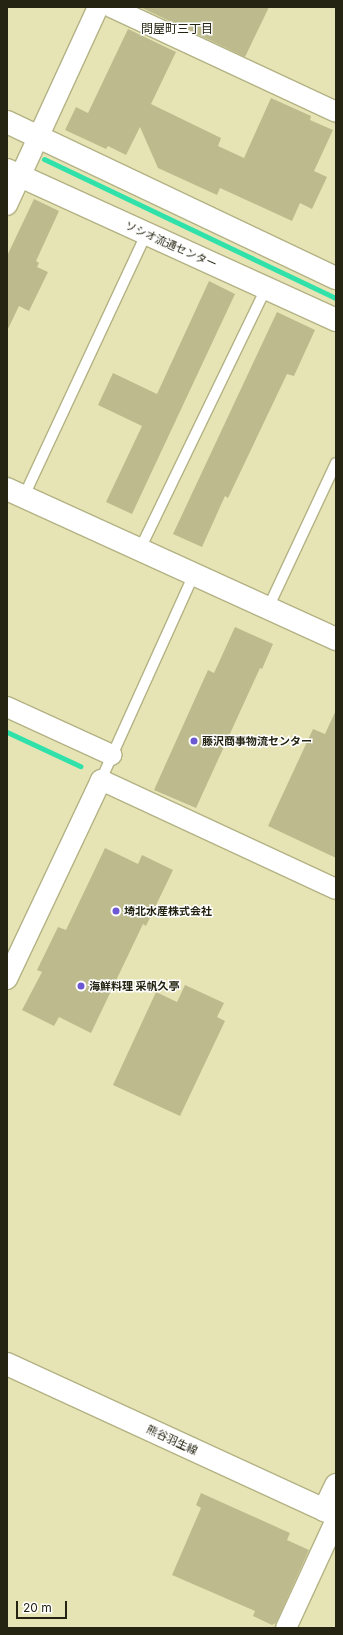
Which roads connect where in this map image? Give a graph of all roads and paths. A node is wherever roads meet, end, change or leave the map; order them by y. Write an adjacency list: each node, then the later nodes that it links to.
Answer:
1 (98, 7): 5 (street)
2 (111, 7): 3 (street)
3 (336, 112)
4 (7, 122): 5 (street)
5 (39, 137): 6 (street); 9 (street)
6 (14, 173): 7 (street); 8 (street, ソシオ流通センター)
7 (7, 205)
8 (146, 234): 10 (street, ソシオ流通センター); 13 (lane)
9 (336, 278)
10 (266, 288): 11 (street, ソシオ流通センター); 14 (lane)
11 (336, 320)
12 (336, 463): 16 (lane)
13 (16, 492): 14 (street)
14 (140, 549): 15 (street)
15 (194, 574): 16 (street); 19 (lane)
16 (268, 608): 17 (street)
17 (336, 639)
18 (7, 707): 19 (street)
19 (112, 755): 20 (lane)
20 (101, 780): 21 (street); 22 (street)
21 (336, 889)
22 (7, 979)
23 (7, 1364): 25 (street, 熊谷羽生線)
24 (336, 1485): 25 (street)
25 (332, 1515): 26 (street)
26 (286, 1628)

